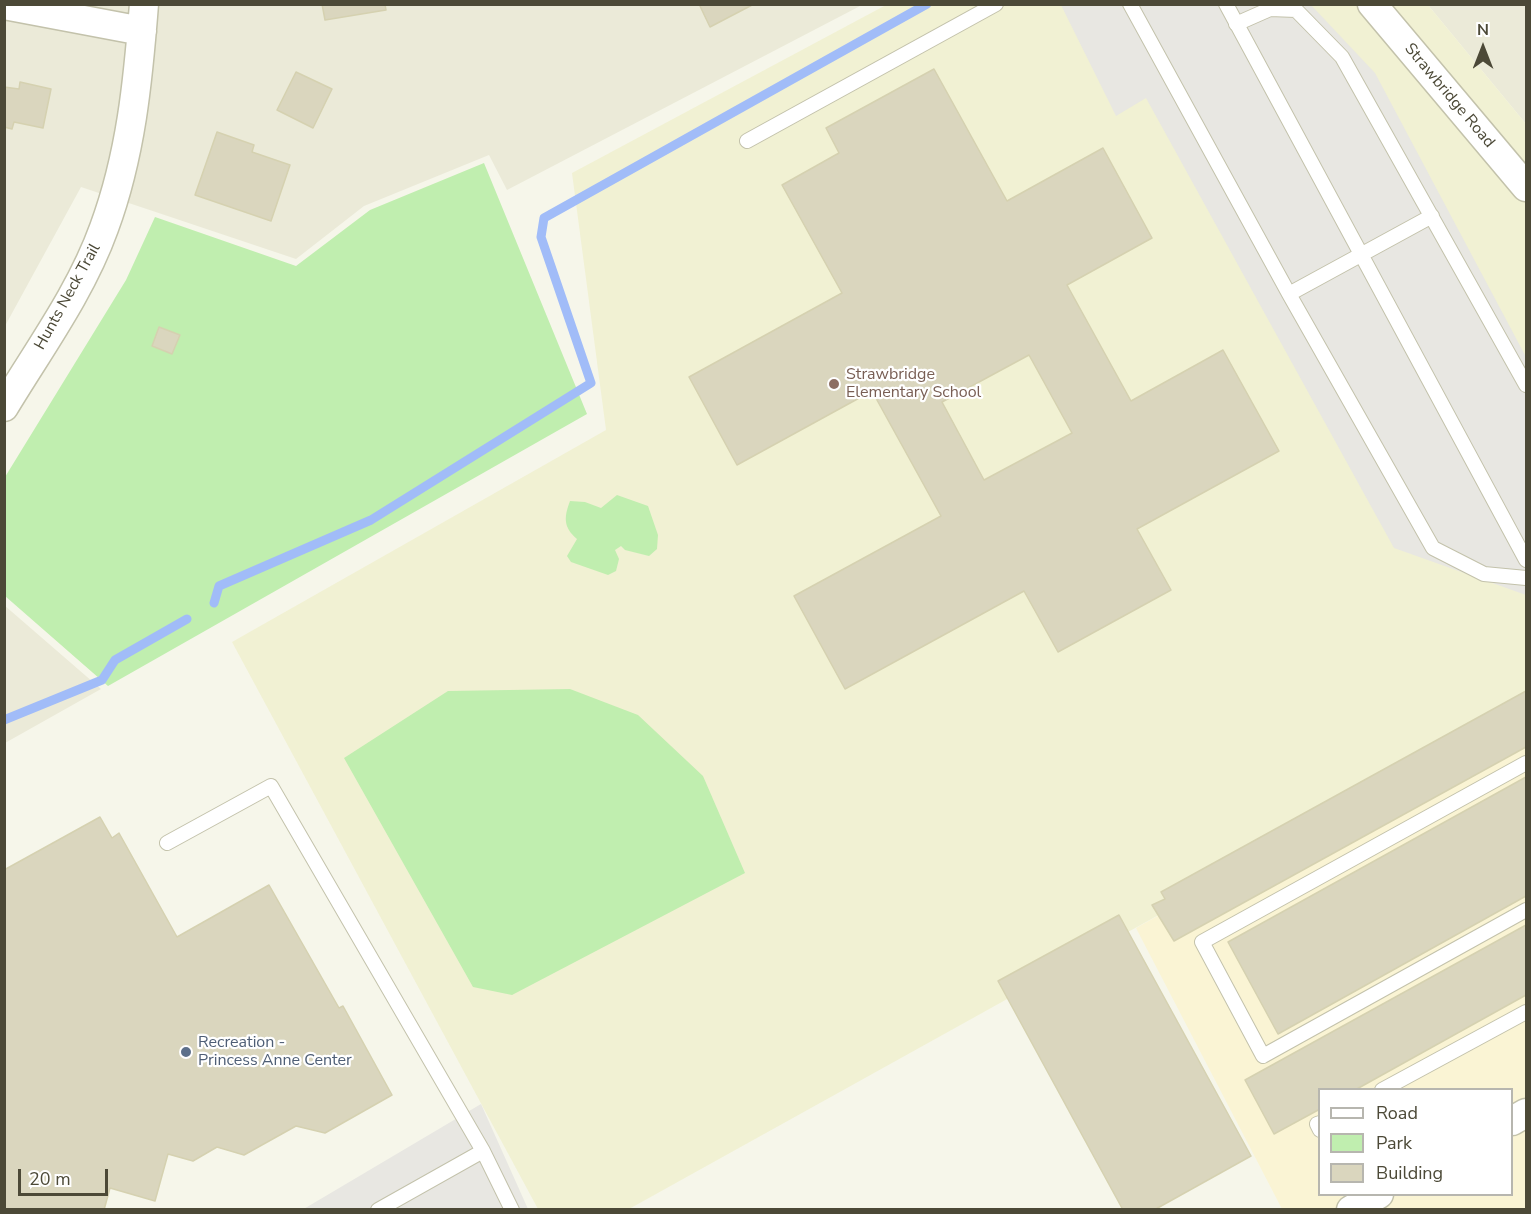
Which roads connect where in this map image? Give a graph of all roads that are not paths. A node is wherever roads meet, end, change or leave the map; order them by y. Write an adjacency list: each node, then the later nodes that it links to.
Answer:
1 (996, 4): 8 (lane)
2 (1130, 4): 12 (lane)
3 (1226, 4): 7 (lane)
4 (1372, 4): 9 (street, Strawbridge Road)
5 (4, 5): 6 (street)
6 (143, 18): 14 (street, Hunts Neck Trail)
7 (1236, 24): 10 (lane); 11 (lane)
8 (747, 141)
9 (1527, 187)
10 (1432, 216): 11 (lane); 13 (lane)
11 (1361, 255): 12 (lane); 15 (lane)
12 (1289, 294): 16 (lane)
13 (1527, 385)
14 (4, 407)
15 (1527, 560)
16 (1527, 578)
17 (1527, 763): 19 (lane)
18 (167, 843): 24 (lane)
19 (1527, 910)
20 (1527, 1012): 21 (lane)
21 (1384, 1088)
22 (1527, 1113): 23 (street)
23 (1513, 1120)
24 (483, 1151): 25 (lane); 26 (lane)
25 (378, 1209)
26 (512, 1209)

